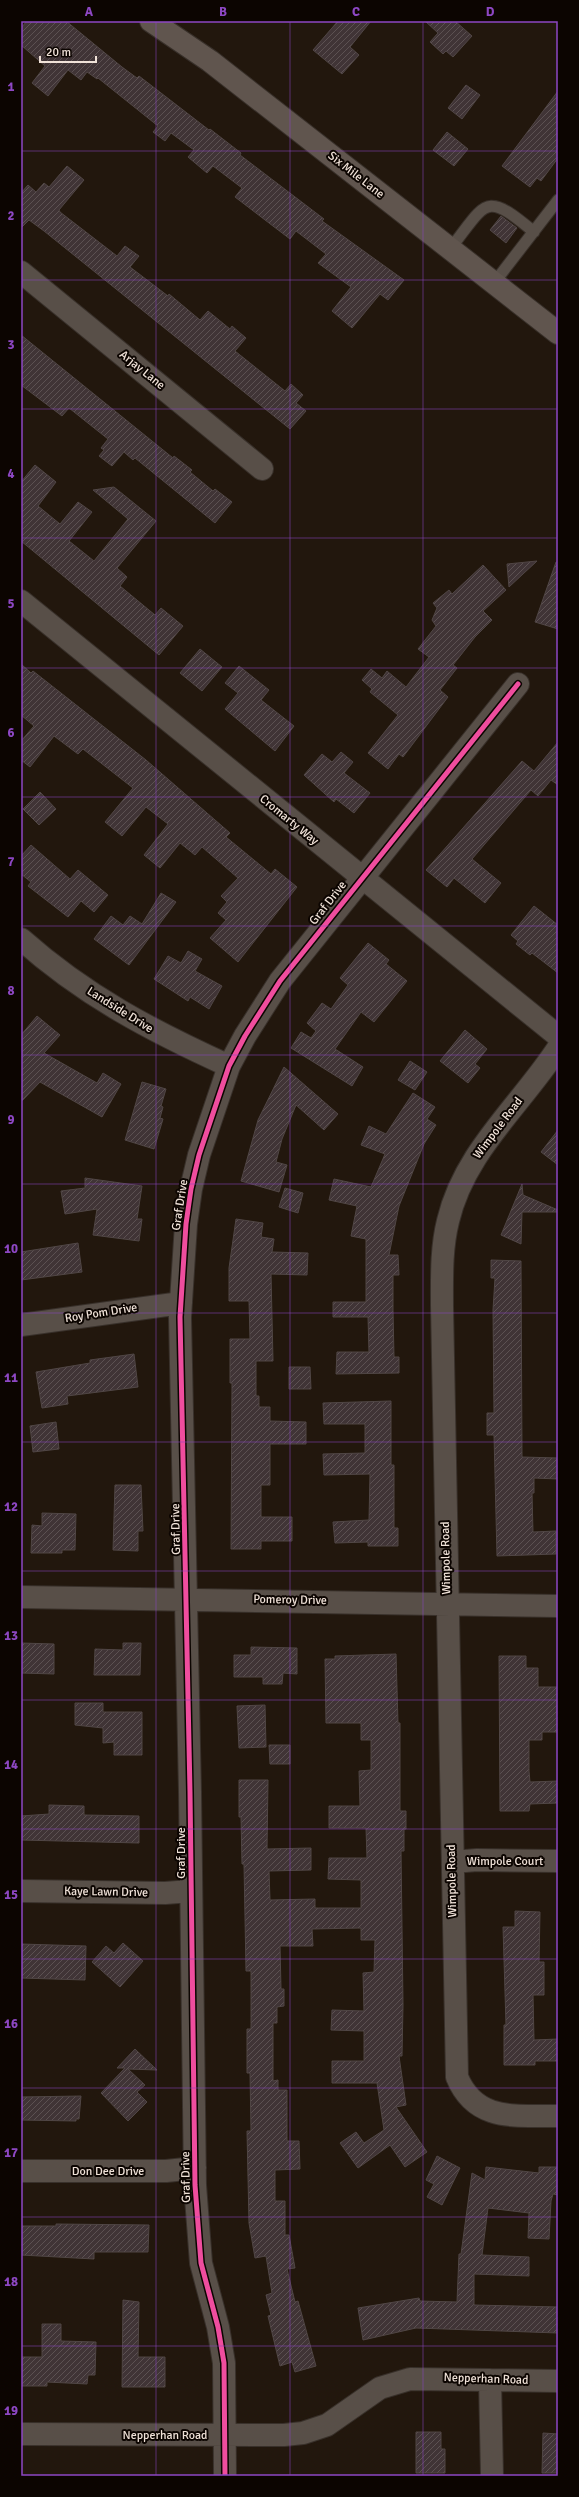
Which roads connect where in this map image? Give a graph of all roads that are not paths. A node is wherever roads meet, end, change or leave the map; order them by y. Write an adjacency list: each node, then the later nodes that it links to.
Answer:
1 (151, 21): 4 (street, Six Mile Lane)
2 (558, 200): 3 (lane)
3 (534, 232): 4 (lane); 6 (lane)
4 (450, 249): 6 (street, Six Mile Lane)
5 (21, 272): 8 (street, Arjay Lane)
6 (494, 283): 7 (street, Six Mile Lane)
7 (558, 333)
8 (262, 469)
9 (21, 601): 11 (street, Cromarty Way)
10 (518, 684): 11 (street, Graf Drive)
11 (361, 878): 13 (street, Cromarty Way); 15 (street, Graf Drive)
12 (24, 949): 15 (street, Landside Drive)
13 (558, 1036)
14 (558, 1048): 20 (street, Wimpole Road)
15 (229, 1066): 16 (street, Graf Drive)
16 (181, 1303): 17 (street, Roy Pom Drive); 19 (street, Graf Drive)
17 (21, 1325)
18 (21, 1597): 19 (street, Pomeroy Drive)
19 (187, 1598): 20 (street, Pomeroy Drive); 25 (street, Graf Drive)
20 (447, 1604): 21 (street, Pomeroy Drive); 23 (street, Wimpole Road)
21 (558, 1606)
22 (558, 1861): 23 (street, Wimpole Court)
23 (453, 1862): 26 (street, Wimpole Road)
24 (21, 1891): 25 (street, Kaye Lawn Drive)
25 (191, 1891): 27 (street, Graf Drive)
26 (558, 2116)
27 (195, 2168): 28 (street, Don Dee Drive); 32 (street, Graf Drive)
28 (21, 2171)
29 (490, 2380): 30 (street, Nepperhan Road); 32 (street, Nepperhan Road); 34 (street)
30 (558, 2381)
31 (21, 2434): 32 (street, Nepperhan Road)
32 (224, 2435): 33 (street, Graf Drive)
33 (225, 2476)
34 (492, 2476)

